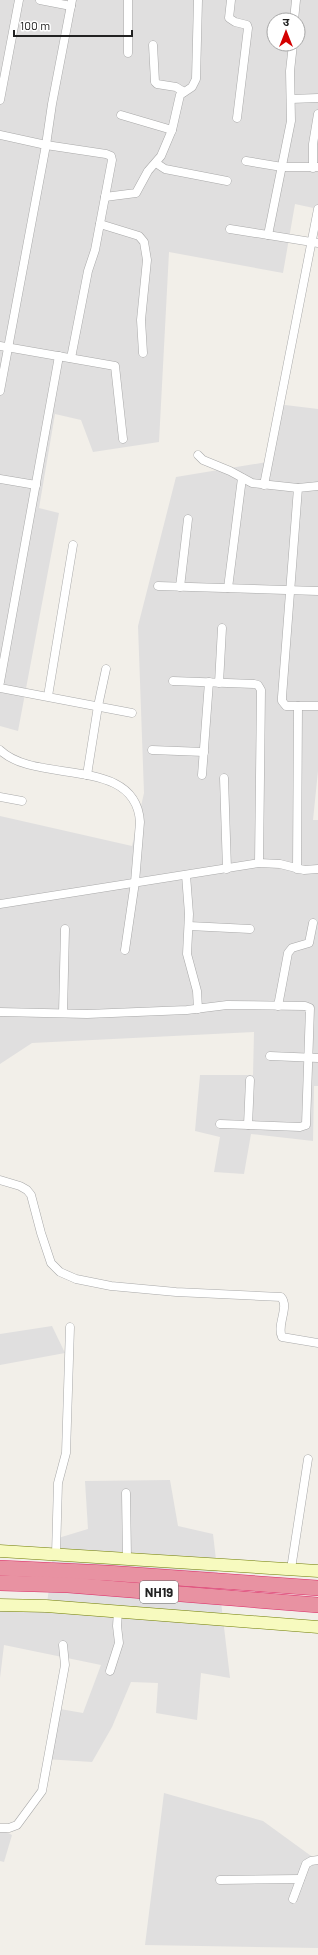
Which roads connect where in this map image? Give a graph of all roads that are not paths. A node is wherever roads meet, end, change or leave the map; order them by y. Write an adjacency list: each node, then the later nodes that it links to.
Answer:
1 (20, 0): 15 (street)
2 (40, 0): 7 (street)
3 (128, 0): 11 (street)
4 (198, 0): 12 (street)
5 (231, 0): 18 (street)
6 (296, 0): 8 (street)
7 (72, 3): 21 (street)
8 (295, 12)
9 (153, 45): 12 (street)
10 (292, 52): 14 (street)
11 (128, 53)
12 (184, 92): 19 (street)
13 (318, 98): 14 (street)
14 (291, 99): 24 (street)
15 (0, 100)
16 (318, 114): 25 (street)
17 (121, 115): 19 (street)
18 (237, 118)
19 (172, 130): 23 (street)
20 (0, 135): 21 (street)
21 (46, 146): 27 (street); 33 (street)
22 (246, 162): 24 (street)
23 (156, 163): 26 (street); 27 (street)
24 (282, 167): 25 (street); 31 (street)
25 (316, 168)
26 (226, 181)
27 (105, 197): 29 (street)
28 (318, 208): 32 (street)
29 (100, 224): 34 (street); 36 (street)
30 (230, 229): 31 (street)
31 (268, 235): 32 (street)
32 (315, 242): 43 (street)
33 (4, 347): 35 (street); 37 (street)
34 (143, 354)
35 (59, 356): 36 (street); 42 (street)
36 (71, 358): 38 (street)
37 (0, 391)
38 (123, 439)
39 (198, 455): 40 (street)
40 (242, 478): 43 (street); 50 (street)
41 (0, 479): 42 (street)
42 (36, 485): 56 (street)
43 (264, 485): 45 (street)
44 (318, 486): 45 (street)
45 (298, 488): 51 (street)
46 (188, 519): 49 (street)
47 (73, 546): 60 (street)
48 (158, 586): 49 (street)
49 (180, 587): 50 (street)
50 (228, 588): 51 (street)
51 (289, 590): 52 (street); 62 (street)
52 (318, 591)
53 (222, 628): 58 (street)
54 (106, 669): 61 (street)
55 (173, 681): 57 (street)
56 (0, 682)
57 (209, 682): 58 (street); 67 (street)
58 (219, 683): 73 (street)
59 (0, 688): 60 (street)
60 (48, 696): 61 (street)
61 (98, 706): 64 (street); 68 (street)
62 (298, 706): 63 (street); 75 (street)
63 (318, 706)
64 (132, 713)
65 (0, 750): 68 (street)
66 (152, 750): 67 (street)
67 (204, 752): 69 (street)
68 (87, 775): 78 (street)
69 (202, 775)
70 (224, 778): 74 (street)
71 (0, 798): 72 (street)
72 (22, 801)
73 (259, 864): 74 (street); 75 (street)
74 (227, 869): 77 (street)
75 (297, 869): 76 (street)
76 (318, 869)
77 (186, 875): 78 (street); 81 (street)
78 (135, 882): 79 (street); 84 (street)
79 (0, 904)
80 (312, 923): 85 (street)
81 (189, 926): 83 (street); 86 (street)
82 (65, 929): 88 (street)
83 (250, 930)
84 (125, 950)
85 (278, 1006): 86 (street); 90 (street)
86 (198, 1009): 88 (street)
87 (0, 1012): 88 (street)
88 (63, 1013)
89 (270, 1056): 90 (street)
90 (309, 1058): 91 (street); 94 (street)
91 (318, 1058)
92 (250, 1080): 94 (street)
93 (220, 1124): 94 (street)
94 (248, 1125)
95 (0, 1180): 97 (street)
96 (70, 1327): 101 (street)
97 (318, 1343)
98 (308, 1459): 104 (street)
99 (126, 1493): 102 (street)
100 (0, 1551): 101 (street)
101 (56, 1554): 102 (street)
102 (127, 1558): 104 (street)
103 (0, 1568): 107 (highway, NH19)
104 (291, 1569): 105 (street)
105 (318, 1571)
106 (0, 1583): 109 (highway, NH19)
107 (318, 1588)
108 (0, 1605): 110 (street)
109 (318, 1605)
110 (118, 1611): 111 (street); 113 (street)
111 (318, 1627)
112 (63, 1645): 114 (street)
113 (110, 1670)
114 (0, 1828)
115 (318, 1860): 116 (street)
116 (300, 1879): 117 (street); 118 (street)
117 (220, 1880)
118 (293, 1898)

